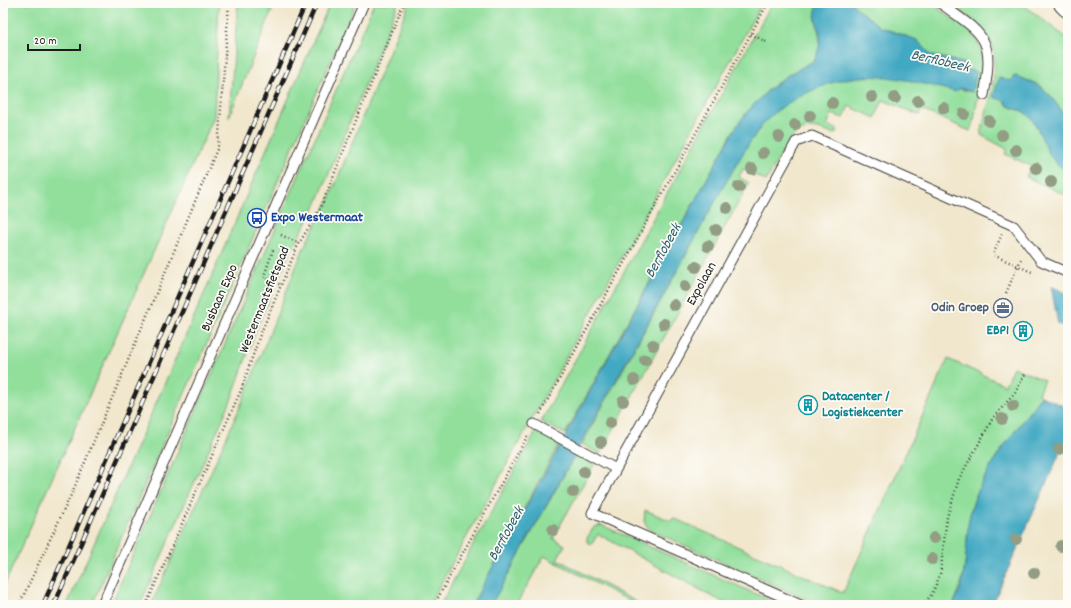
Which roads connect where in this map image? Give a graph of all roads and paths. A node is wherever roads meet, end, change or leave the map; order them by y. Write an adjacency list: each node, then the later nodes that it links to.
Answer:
1 (229, 3): 24 (path)
2 (364, 3): 25 (lane, Busbaan Expo)
3 (404, 3): 13 (path, Westermaatsfietspad)
4 (768, 3): 8 (path)
5 (940, 3): 10 (lane)
6 (1065, 3): 7 (highway)
7 (1068, 6)
8 (751, 34): 9 (path); 22 (path)
9 (768, 44)
10 (984, 95)
11 (996, 230): 16 (path)
12 (281, 235): 13 (path)
13 (299, 243): 19 (path, Westermaatsfietspad)
14 (1028, 244): 16 (path); 17 (lane, Expolaan); 23 (lane, Expolaan)
15 (274, 250): 19 (path)
16 (1018, 266): 18 (path); 20 (path)
17 (1068, 273)
18 (1039, 276)
19 (281, 285): 26 (path, Westermaatsfietspad)
20 (1006, 293)
21 (1026, 372): 29 (path)
22 (534, 424): 23 (lane); 27 (path)
23 (616, 469): 28 (lane, Expolaan)
24 (19, 605)
25 (102, 605)
26 (146, 605)
27 (434, 605)
28 (801, 605)
29 (923, 605)

